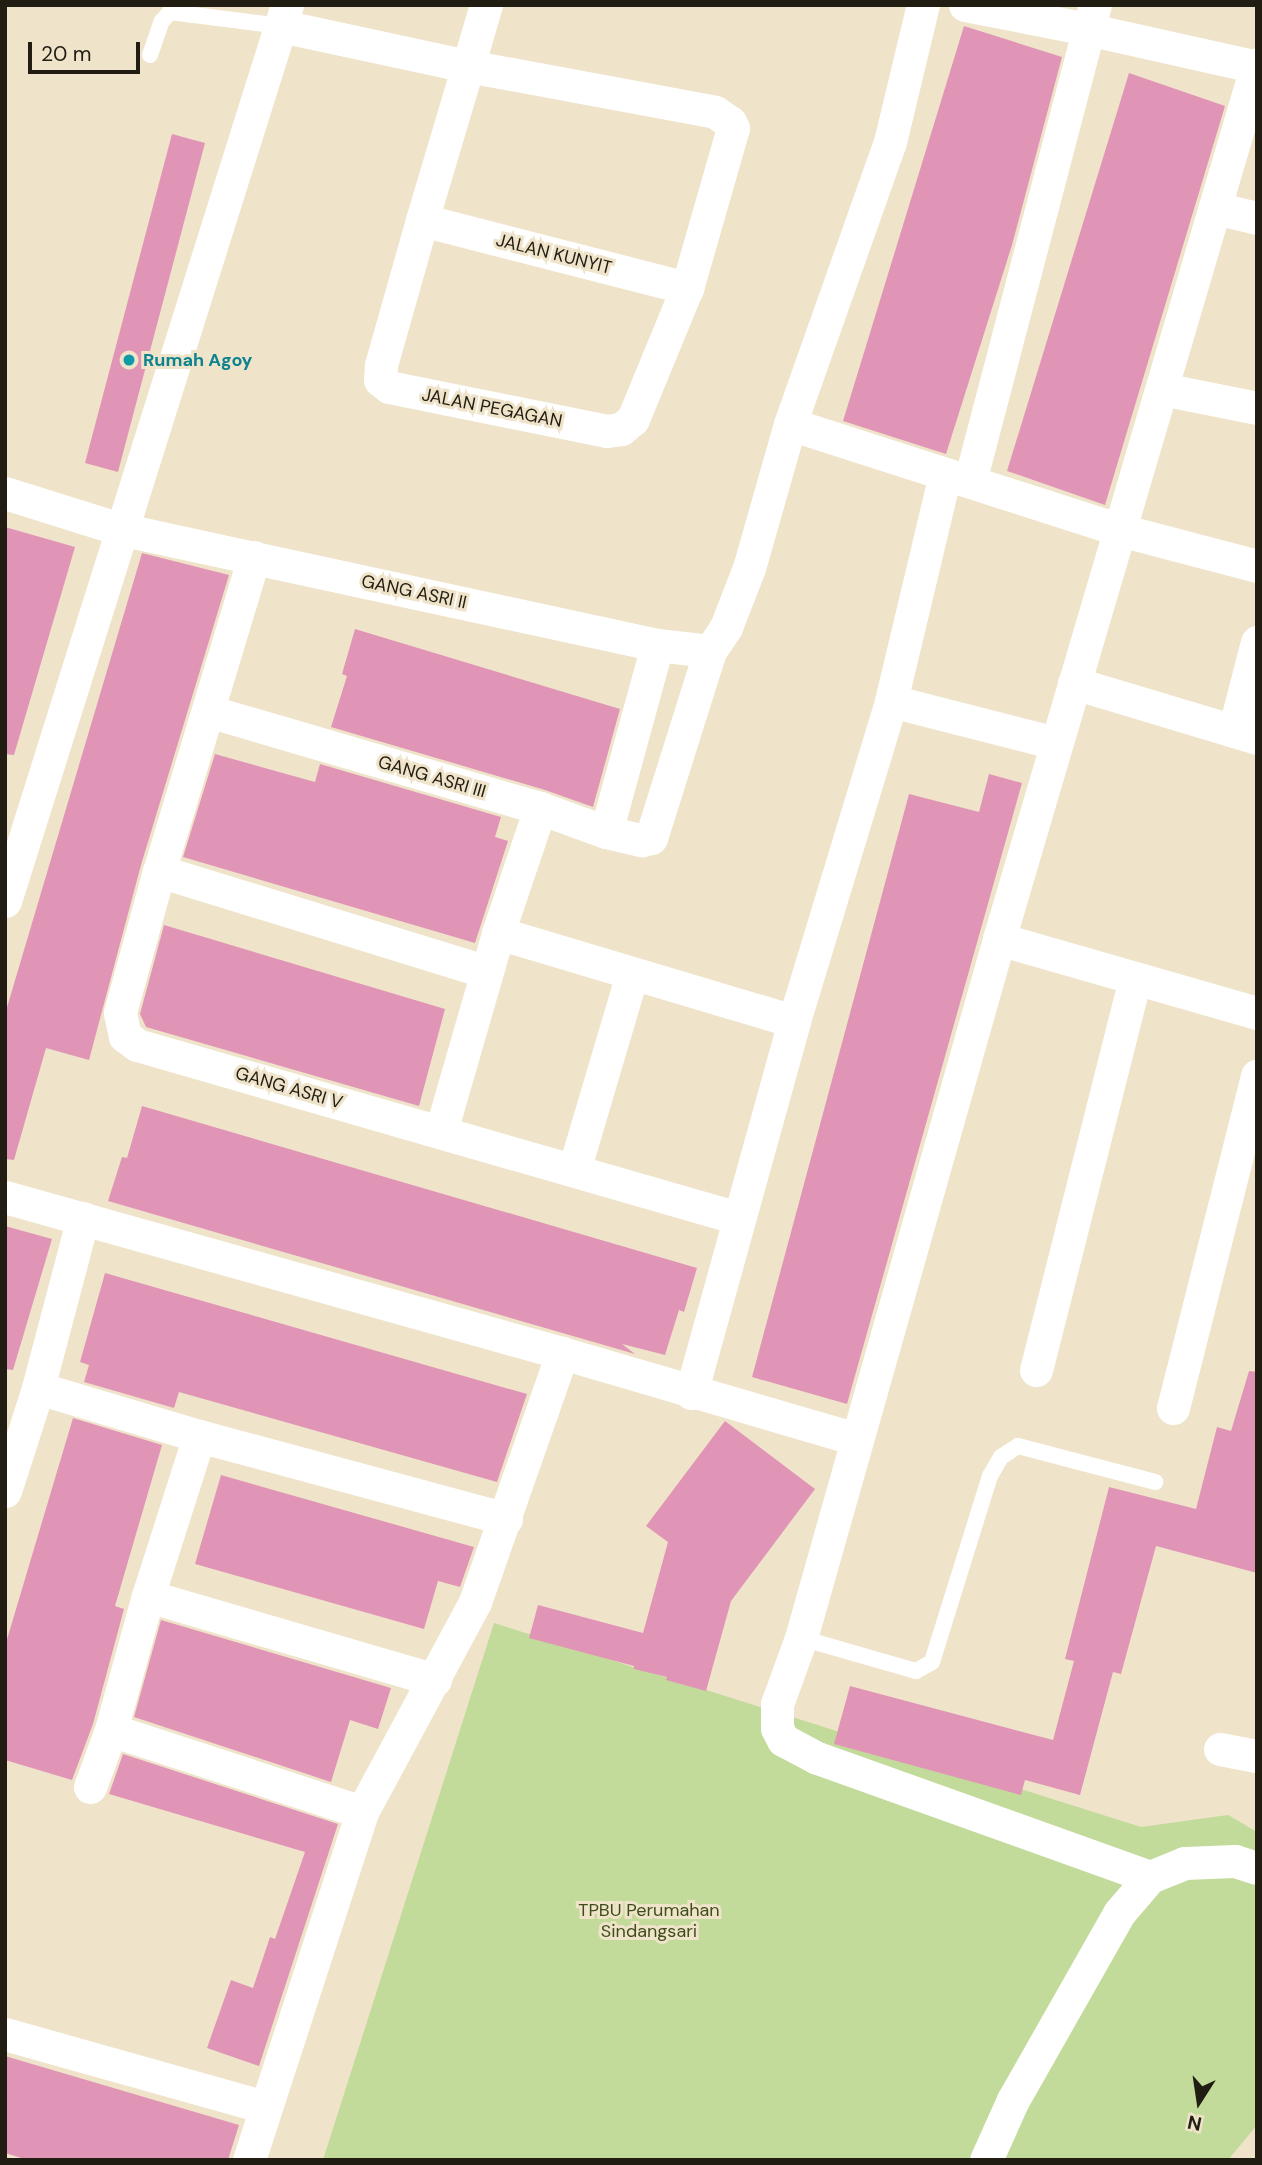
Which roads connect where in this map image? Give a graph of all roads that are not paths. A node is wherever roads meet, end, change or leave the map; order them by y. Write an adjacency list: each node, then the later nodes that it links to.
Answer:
1 (486, 5): 7 (street)
2 (923, 5): 15 (street)
3 (965, 5): 5 (street)
4 (284, 15): 6 (lane); 7 (street); 18 (street)
5 (1091, 17): 8 (street); 16 (street)
6 (150, 55)
7 (468, 66): 11 (street); 12 (street)
8 (1256, 66): 9 (street)
9 (1214, 208): 10 (street); 13 (street)
10 (1257, 218)
11 (422, 220): 12 (street, JALAN KUNYIT); 12 (street, JALAN PEGAGAN)
12 (687, 288)
13 (1161, 389): 14 (street); 19 (street)
14 (1257, 408)
15 (790, 424): 16 (street); 24 (street)
16 (957, 477): 19 (street); 26 (street)
17 (5, 493): 18 (street, GANG ASRI II)
18 (120, 529): 20 (street, GANG ASRI II); 33 (street)
19 (1120, 530): 21 (street); 25 (street)
20 (254, 557): 23 (street, GANG ASRI II); 27 (street)
21 (1257, 566)
22 (1257, 642): 28 (street)
23 (657, 645): 24 (street, GANG ASRI II); 31 (street)
24 (710, 651): 31 (street, GANG ASRI III)
25 (1074, 683): 28 (street); 29 (street)
26 (891, 701): 29 (street); 40 (street)
27 (208, 711): 30 (street, GANG ASRI III); 32 (street)
28 (1245, 734)
29 (1056, 743): 35 (street)
30 (540, 808): 31 (street, GANG ASRI III); 34 (street)
31 (606, 832)
32 (159, 871): 36 (street); 42 (street, GANG ASRI V)
33 (5, 901)
34 (498, 933): 36 (street); 37 (street)
35 (999, 939): 38 (street); 53 (street)
36 (487, 972): 42 (street)
37 (632, 974): 40 (street); 43 (street)
38 (1136, 978): 39 (street); 48 (street)
39 (1257, 1013)
40 (794, 1021): 46 (street)
41 (1257, 1074): 51 (street)
42 (441, 1131): 43 (street, GANG ASRI V)
43 (573, 1170): 46 (street, GANG ASRI V)
44 (5, 1197): 45 (street)
45 (83, 1218): 47 (street); 49 (street)
46 (738, 1219): 50 (street)
47 (562, 1353): 50 (street); 56 (street)
48 (1036, 1370)
49 (38, 1388): 52 (street); 55 (street)
50 (691, 1393): 53 (street)
51 (1173, 1408)
52 (199, 1436): 56 (street); 57 (street)
53 (857, 1439): 58 (street)
54 (1155, 1482): 58 (lane)
55 (5, 1491)
56 (506, 1519): 59 (street)
57 (148, 1596): 59 (street); 60 (street)
58 (801, 1637): 66 (street)
59 (435, 1680): 64 (street)
60 (111, 1730): 63 (street); 64 (street)
61 (1220, 1749): 62 (street)
62 (1257, 1756)
63 (90, 1787)
64 (362, 1812): 68 (street)
65 (1257, 1868): 66 (street)
66 (1150, 1877): 70 (street)
67 (5, 2034): 68 (street)
68 (265, 2107): 69 (street)
69 (249, 2160)
70 (986, 2160)

